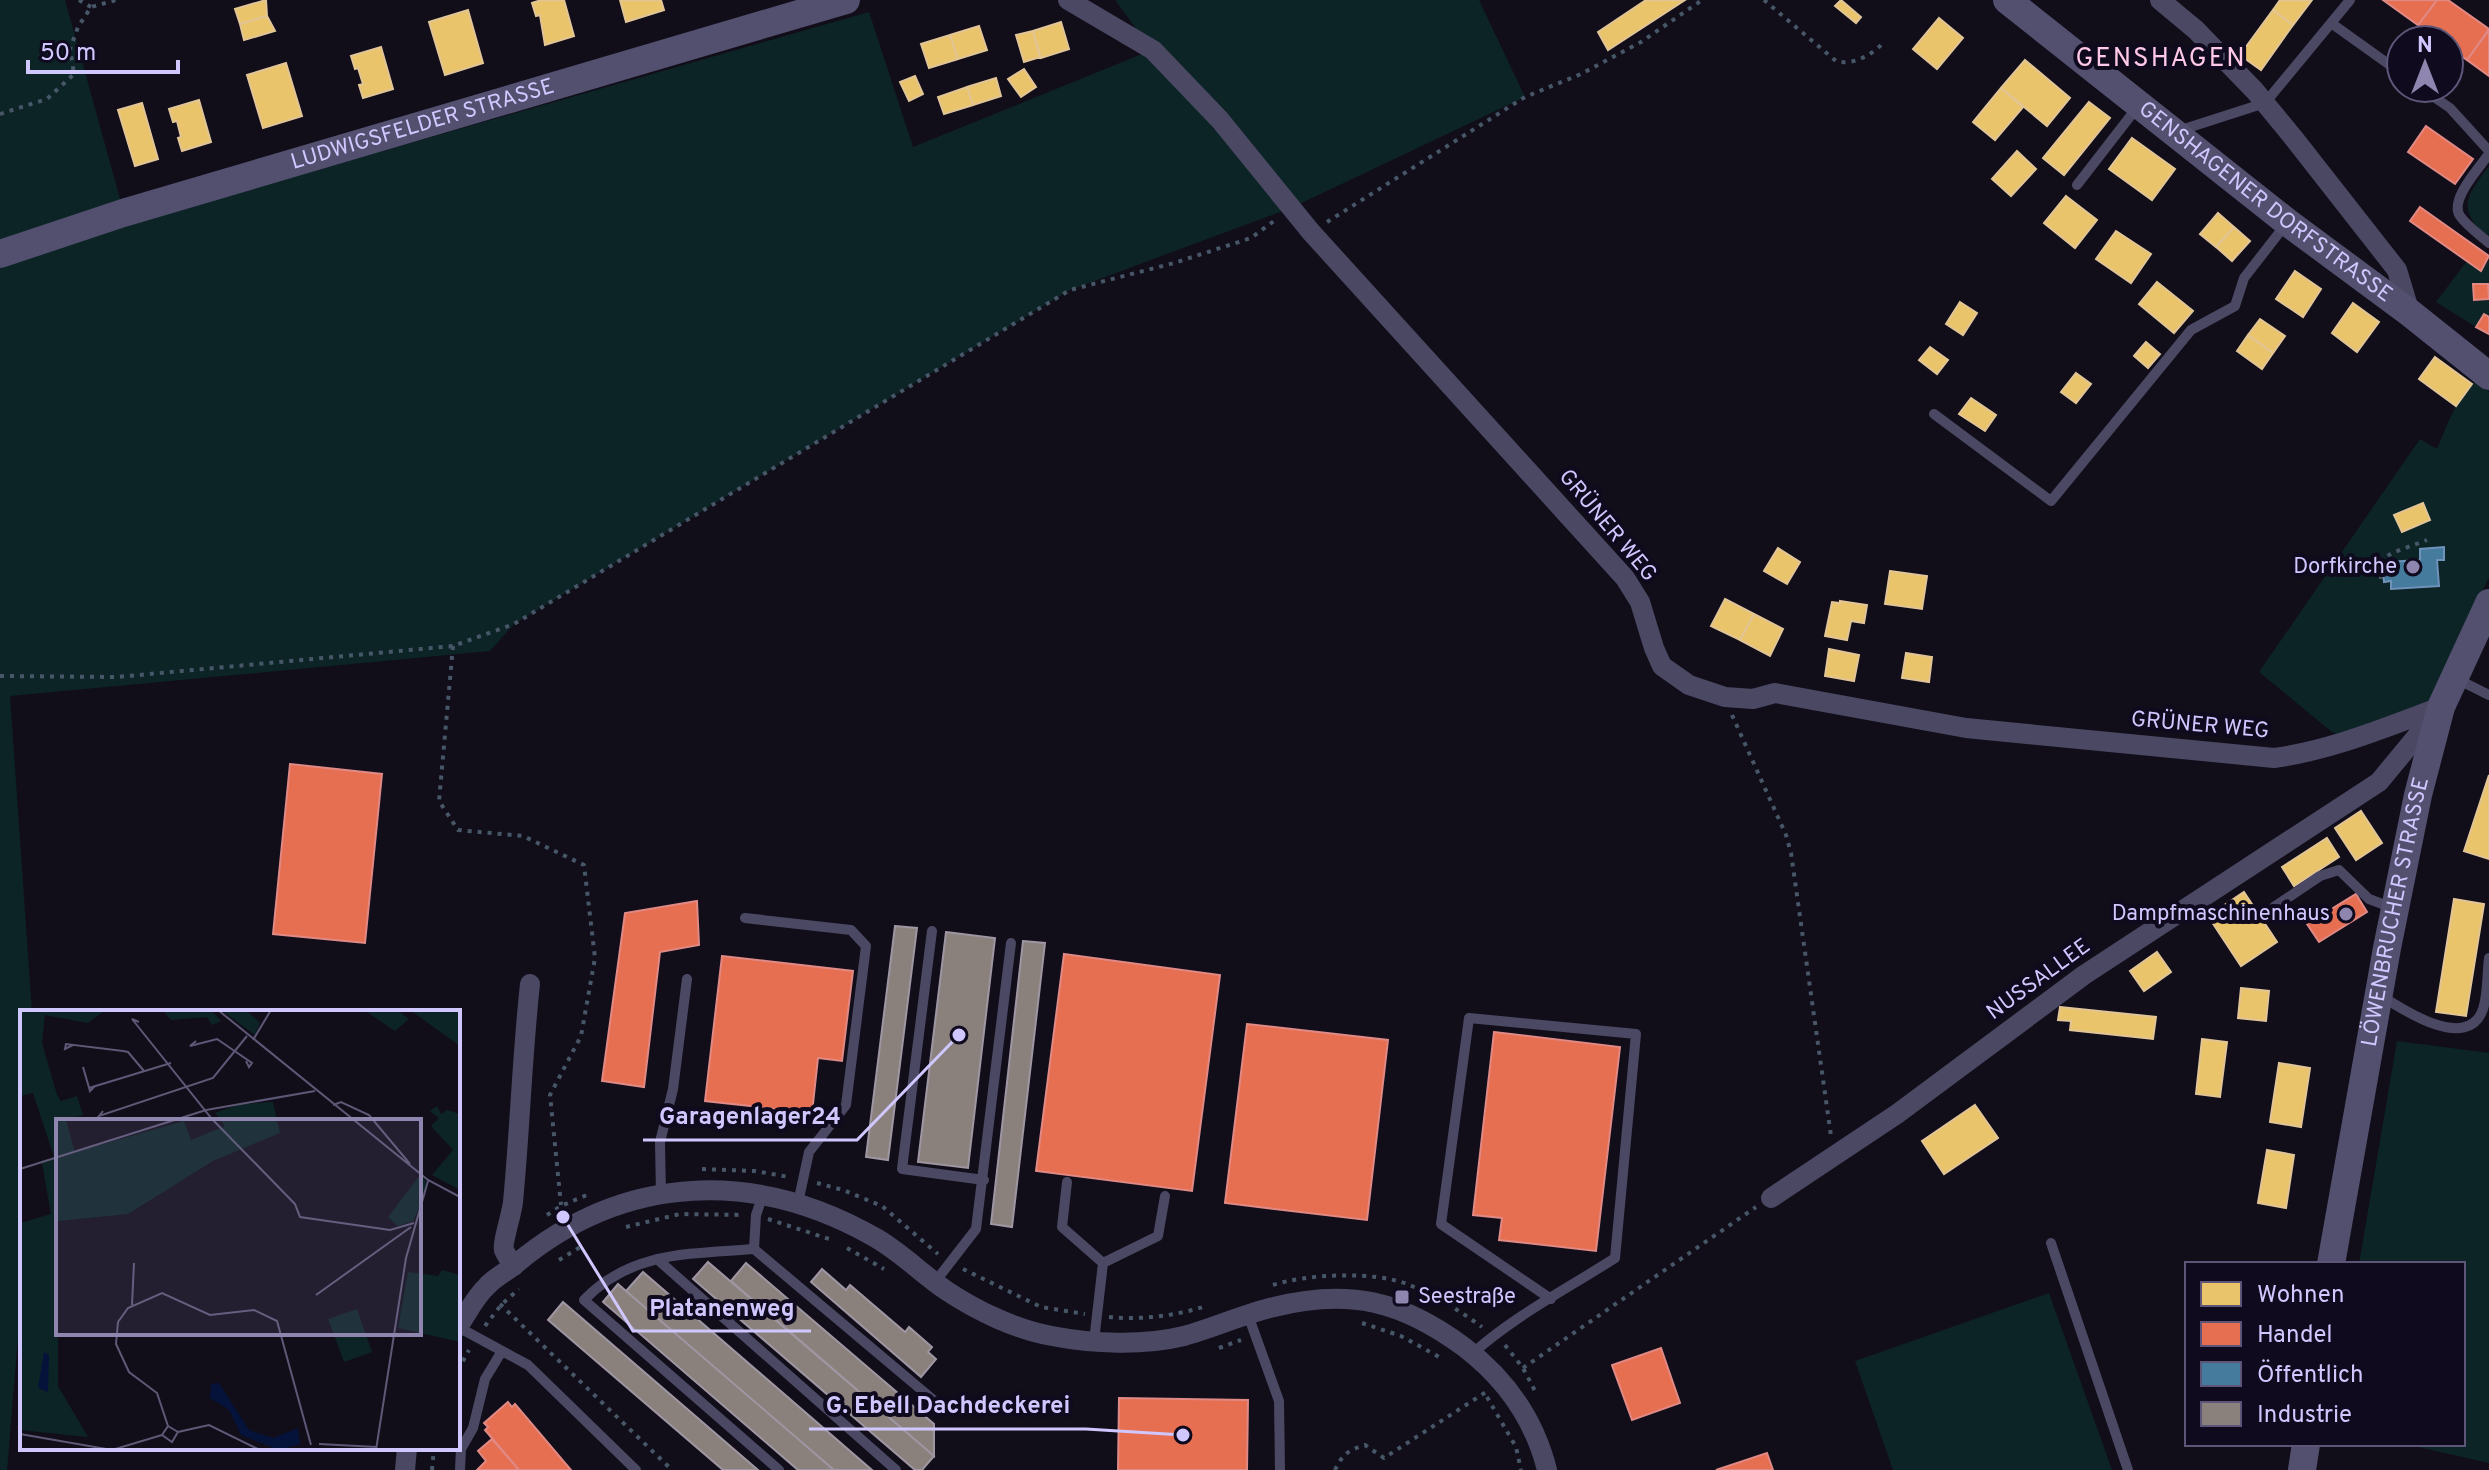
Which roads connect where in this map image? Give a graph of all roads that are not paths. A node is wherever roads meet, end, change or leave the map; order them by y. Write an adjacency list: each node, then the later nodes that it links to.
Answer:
1 (846, 0): 16 (street, LUDWIGSFELDER STRASSE)
2 (1068, 0): 23 (street, GRÜNER WEG)
3 (2007, 0): 8 (street, GENSHAGENER DORFSTRASSE)
4 (2160, 0): 9 (street, GENSHAGENER DORFSTRASSE)
5 (2350, 0): 6 (lane)
6 (2331, 23): 7 (lane); 9 (lane)
7 (2385, 62)
8 (2140, 103): 11 (street, GENSHAGENER DORFSTRASSE); 13 (lane)
9 (2265, 103): 11 (lane); 17 (street, GENSHAGENER DORFSTRASSE)
10 (2444, 104): 12 (lane)
11 (2175, 132): 14 (street, GENSHAGENER DORFSTRASSE)
12 (2489, 152): 15 (lane)
13 (2077, 185)
14 (2287, 222): 17 (street, GENSHAGENER DORFSTRASSE); 19 (lane)
15 (2489, 243)
16 (0, 254)
17 (2410, 313): 18 (street, GENSHAGENER DORFSTRASSE)
18 (2489, 376)
19 (1934, 414)
20 (2489, 603): 21 (street, LÖWENBRUCHER STRASSE)
21 (2455, 678): 22 (lane); 23 (street, LÖWENBRUCHER STRASSE)
22 (2489, 695)
23 (2441, 707): 25 (street, LÖWENBRUCHER STRASSE); 38 (street, NUSSALLEE)
24 (2274, 907): 25 (lane)
25 (2395, 909): 32 (street, LÖWENBRUCHER STRASSE)
26 (745, 918): 39 (lane)
27 (932, 931): 33 (lane)
28 (1011, 943): 33 (lane)
29 (2489, 958): 32 (lane)
30 (687, 979): 35 (lane)
31 (530, 984): 45 (street)
32 (2378, 994): 43 (street, LÖWENBRUCHER STRASSE)
33 (984, 1180): 46 (lane)
34 (1067, 1182): 44 (lane)
35 (661, 1195): 36 (street); 45 (street)
36 (763, 1195): 39 (street); 41 (lane)
37 (1165, 1196): 44 (lane)
38 (1771, 1198)
39 (798, 1203): 46 (street)
40 (2051, 1243): 64 (lane)
41 (754, 1249): 42 (lane); 54 (lane)
42 (657, 1259): 60 (lane); 61 (lane)
43 (2331, 1262)
44 (1103, 1263): 51 (lane)
45 (514, 1266): 49 (street)
46 (935, 1282): 51 (street)
47 (1551, 1299): 47 (lane); 53 (lane)
48 (1248, 1315): 51 (street); 53 (street); 62 (lane)
49 (460, 1324)
50 (460, 1328): 52 (lane)
51 (1094, 1341)
52 (502, 1351): 58 (lane); 59 (lane)
53 (1472, 1354): 63 (street)
54 (937, 1403)
55 (2306, 1446): 65 (street)
56 (407, 1450): 57 (street)
57 (405, 1470)
58 (460, 1470)
59 (636, 1470)
60 (779, 1470)
61 (896, 1470)
62 (1280, 1470)
63 (1547, 1470)
64 (2128, 1470)
65 (2302, 1470)

